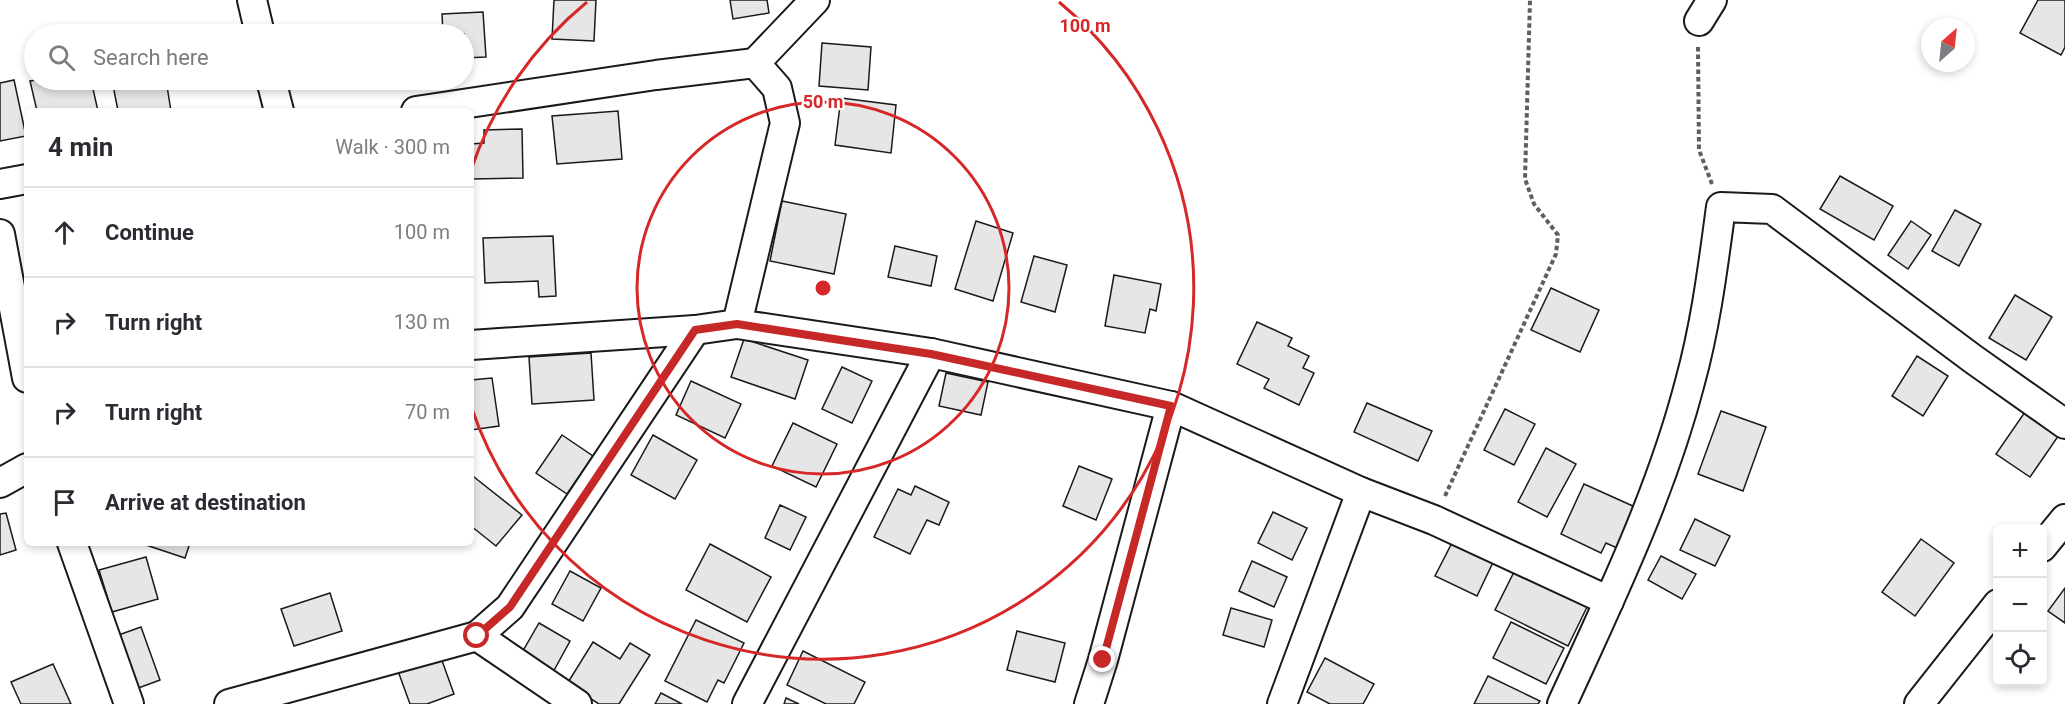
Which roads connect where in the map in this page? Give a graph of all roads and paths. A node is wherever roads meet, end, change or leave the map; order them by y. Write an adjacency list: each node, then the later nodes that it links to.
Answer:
1 (252, 0): 5 (street)
2 (815, 0): 6 (street)
3 (1530, 0): 25 (path)
4 (1706, 10): 12 (path)
5 (258, 24)
6 (755, 63): 9 (street); 14 (street)
7 (274, 90): 8 (street)
8 (278, 108)
9 (436, 108)
10 (24, 180): 11 (street)
11 (0, 184)
12 (1721, 207): 20 (street); 28 (street)
13 (0, 234): 18 (street)
14 (737, 324): 15 (street); 17 (street)
15 (695, 330): 16 (street); 30 (street)
16 (474, 345)
17 (931, 354): 19 (street); 34 (street)
18 (24, 362)
19 (1171, 406): 23 (street); 35 (street)
20 (2065, 424)
21 (24, 470): 22 (street)
22 (0, 483)
23 (1361, 492): 25 (street); 36 (street)
24 (2065, 519): 26 (street)
25 (1434, 520): 28 (street)
26 (2047, 543)
27 (73, 546): 31 (street)
28 (1609, 601): 37 (street)
29 (1993, 610): 38 (street)
30 (477, 636): 32 (street); 33 (street)
31 (129, 704)
32 (229, 704)
33 (577, 704)
34 (747, 704)
35 (1089, 704)
36 (1282, 704)
37 (1562, 704)
38 (1919, 704)

